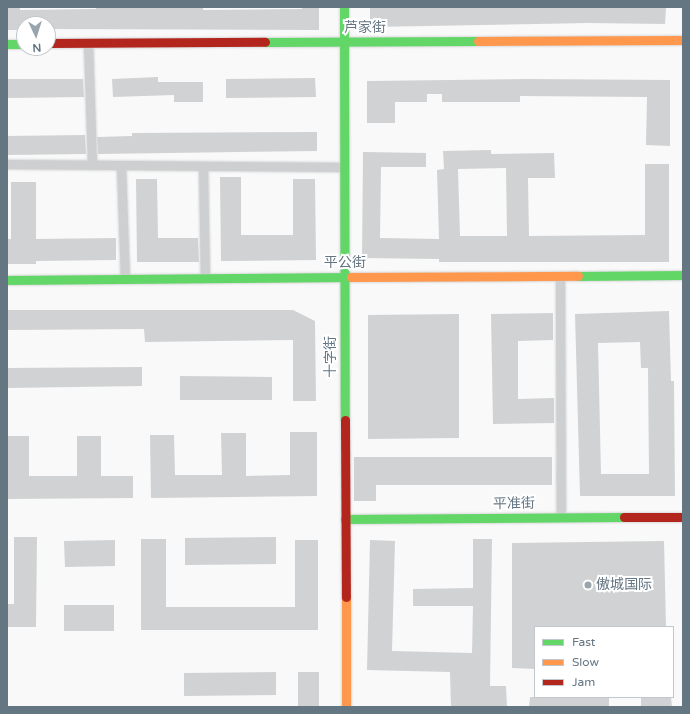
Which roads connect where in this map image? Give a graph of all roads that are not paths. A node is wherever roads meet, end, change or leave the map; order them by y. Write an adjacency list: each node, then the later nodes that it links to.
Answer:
1 (344, 7): 3 (street, 十字街)
2 (683, 40): 3 (street, 芦家街)
3 (344, 42): 5 (street, 芦家街); 10 (street, 十字街)
4 (56, 43): 5 (street, 芦家街)
5 (88, 43): 7 (street)
6 (7, 164): 7 (street)
7 (92, 165): 8 (street)
8 (121, 166): 9 (street); 15 (street)
9 (204, 166): 10 (street); 14 (street)
10 (344, 167): 13 (street, 十字街)
11 (683, 275): 12 (street, 平公街)
12 (560, 276): 13 (street, 平公街); 17 (street)
13 (345, 277): 14 (street, 平公街); 19 (street, 十字街)
14 (205, 278): 15 (street, 平公街)
15 (125, 279): 16 (street, 平公街)
16 (7, 280)
17 (561, 517): 18 (street, 平准街); 19 (street, 平准街)
18 (683, 517)
19 (345, 519): 20 (street, 十字街)
20 (346, 707)

